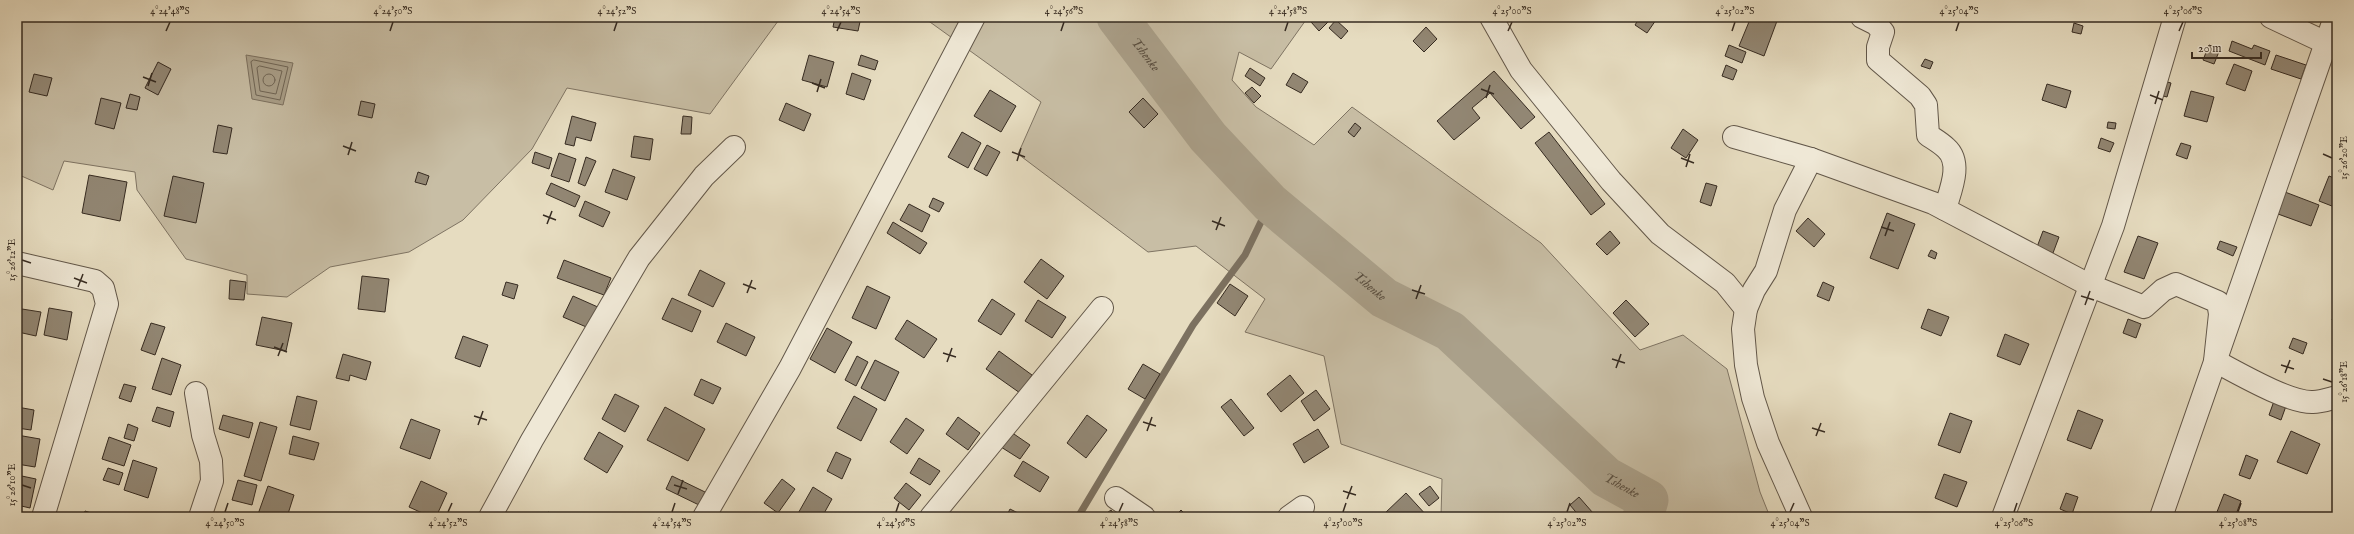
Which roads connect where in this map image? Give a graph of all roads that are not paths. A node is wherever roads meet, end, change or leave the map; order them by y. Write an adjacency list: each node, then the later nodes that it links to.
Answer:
1 (974, 17): 23 (street)
2 (1491, 17): 14 (street)
3 (1862, 17): 11 (street)
4 (2175, 17): 13 (street)
5 (2271, 17): 7 (street)
6 (2335, 17): 7 (street)
7 (2332, 45): 16 (street)
8 (1734, 137): 10 (street)
9 (734, 147): 22 (street)
10 (1811, 159): 11 (street); 14 (street)
11 (1945, 209): 13 (street)
12 (17, 263): 20 (street)
13 (2091, 286): 16 (street); 27 (street)
14 (1750, 300): 26 (street)
15 (1102, 308): 24 (street)
16 (2216, 362): 18 (street); 28 (street)
17 (196, 393): 21 (street)
18 (2337, 397)
19 (1116, 498): 25 (street)
20 (43, 517)
21 (200, 517)
22 (490, 517)
23 (704, 517)
24 (931, 517)
25 (1144, 517)
26 (1801, 517)
27 (2003, 517)
28 (2161, 517)

